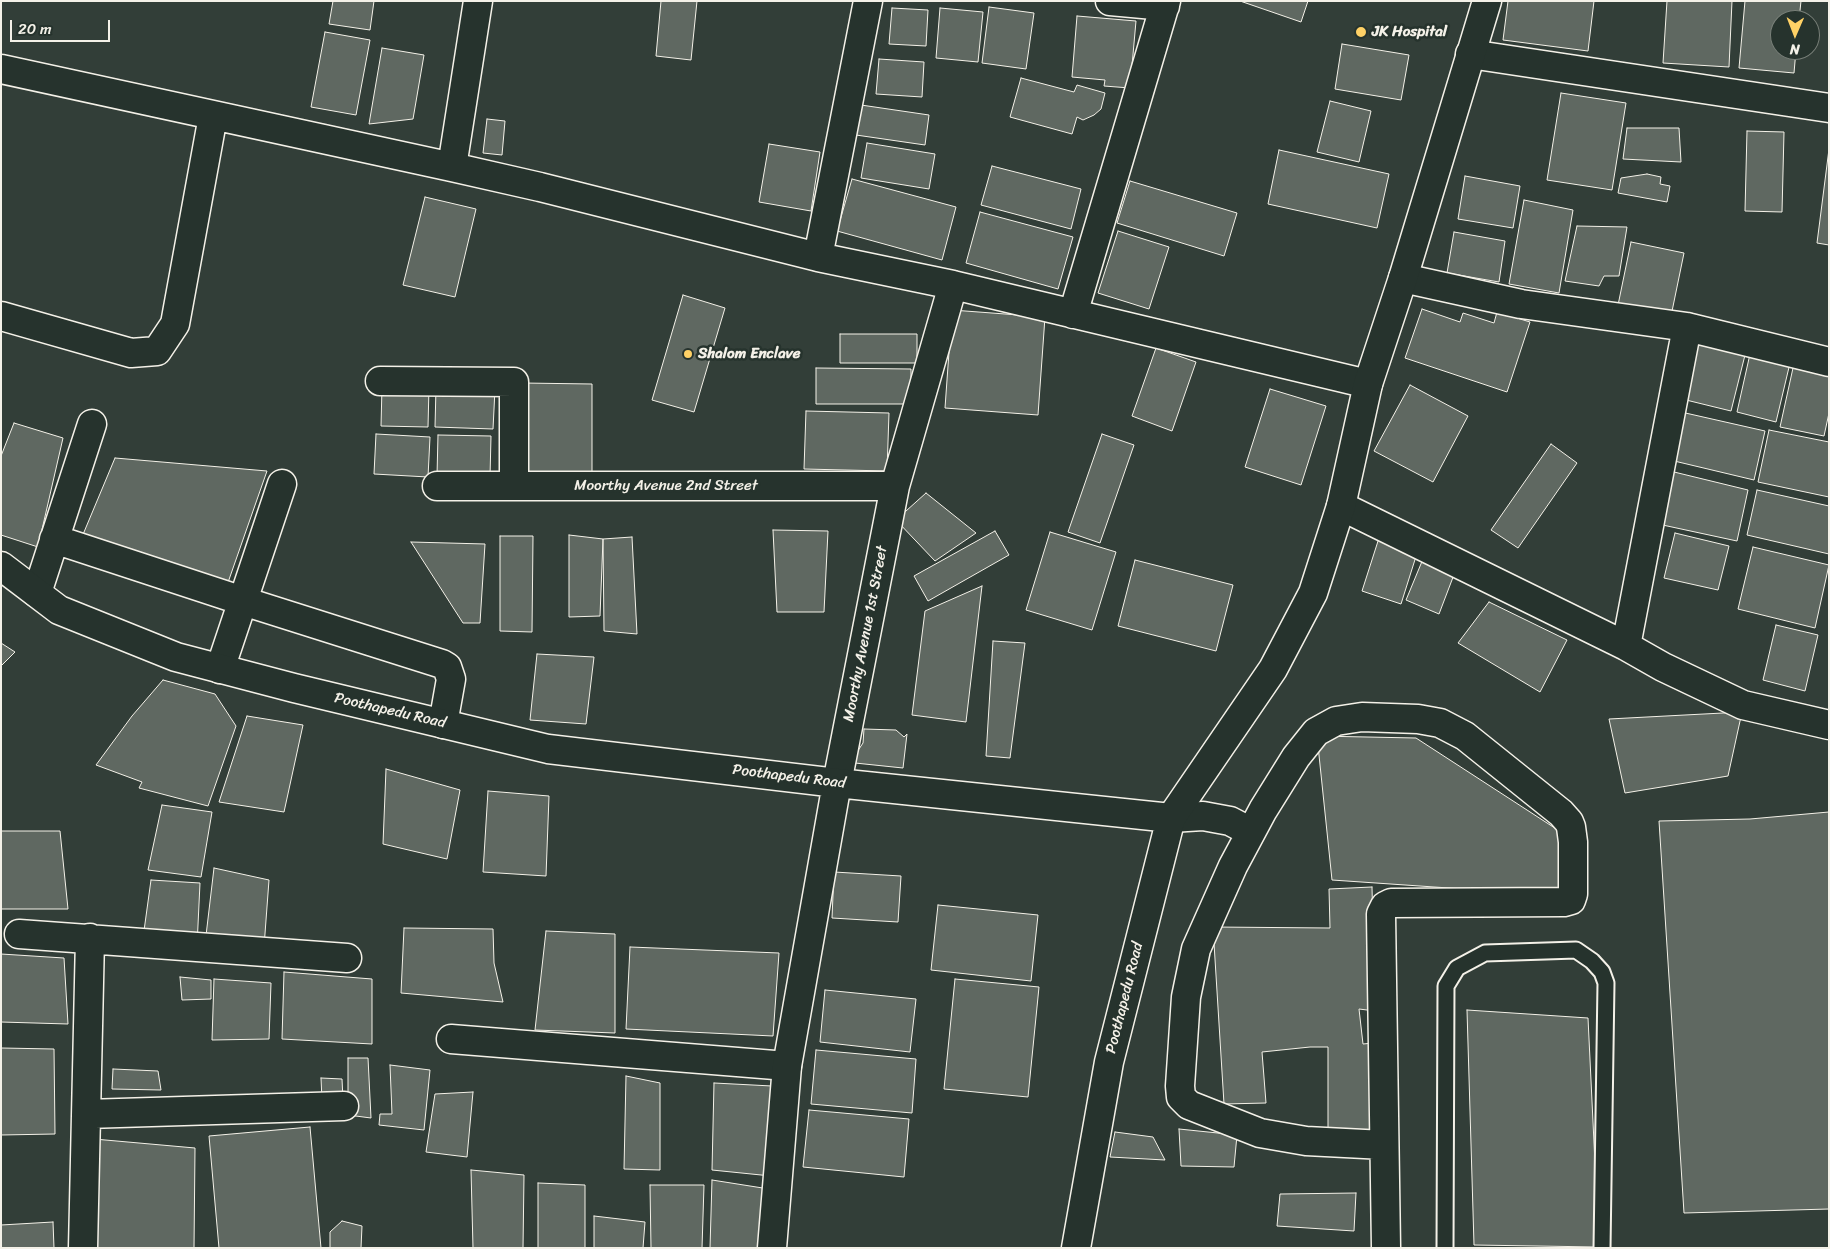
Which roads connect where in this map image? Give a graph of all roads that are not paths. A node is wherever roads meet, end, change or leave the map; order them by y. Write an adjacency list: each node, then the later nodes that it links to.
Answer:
1 (478, 1): 10 (street)
2 (868, 1): 11 (street)
3 (1110, 1): 5 (street)
4 (1487, 1): 6 (street)
5 (1165, 4): 14 (street)
6 (1470, 54): 8 (street); 12 (street)
7 (1, 69): 9 (street)
8 (1829, 108)
9 (213, 116): 10 (street); 15 (street)
10 (452, 167): 11 (street)
11 (818, 258): 13 (street)
12 (1403, 278): 16 (street); 19 (street)
13 (953, 285): 14 (street); 24 (street, Moorthy Avenue 1st Street)
14 (1073, 314): 19 (street)
15 (1, 316)
16 (1688, 327): 17 (street); 30 (street)
17 (1829, 362)
18 (380, 380): 23 (street)
19 (1368, 384): 25 (street)
20 (92, 424): 26 (street)
21 (282, 484): 29 (street)
22 (437, 486): 23 (street, Moorthy Avenue 2nd Street)
23 (514, 486): 24 (street, Moorthy Avenue 2nd Street)
24 (895, 486): 34 (street, Moorthy Avenue 1st Street)
25 (1341, 506): 30 (street); 35 (street)
26 (54, 539): 28 (street); 29 (street)
27 (2, 567): 28 (street, Poothapedu Road)
28 (37, 592): 31 (street, Poothapedu Road)
29 (243, 601): 31 (street); 32 (street)
30 (1626, 646): 33 (street)
31 (220, 669): 32 (street, Poothapedu Road)
32 (443, 724): 34 (street, Poothapedu Road)
33 (1829, 726)
34 (837, 783): 35 (street, Poothapedu Road); 41 (street, Moorthy Avenue 1st Street)
35 (1171, 818): 36 (street); 47 (street, Poothapedu Road)
36 (1251, 832): 44 (street); 44 (street)
37 (19, 934): 38 (street)
38 (90, 938): 39 (street); 43 (street)
39 (347, 958)
40 (451, 1039): 41 (street)
41 (787, 1066): 46 (street, Moorthy Avenue 1st Street)
42 (344, 1106): 43 (street)
43 (87, 1114): 45 (street)
44 (1384, 1146): 48 (street)
45 (84, 1248)
46 (772, 1248)
47 (1076, 1248)
48 (1386, 1248)
49 (1444, 1248): 50 (lane)
50 (1602, 1248)

